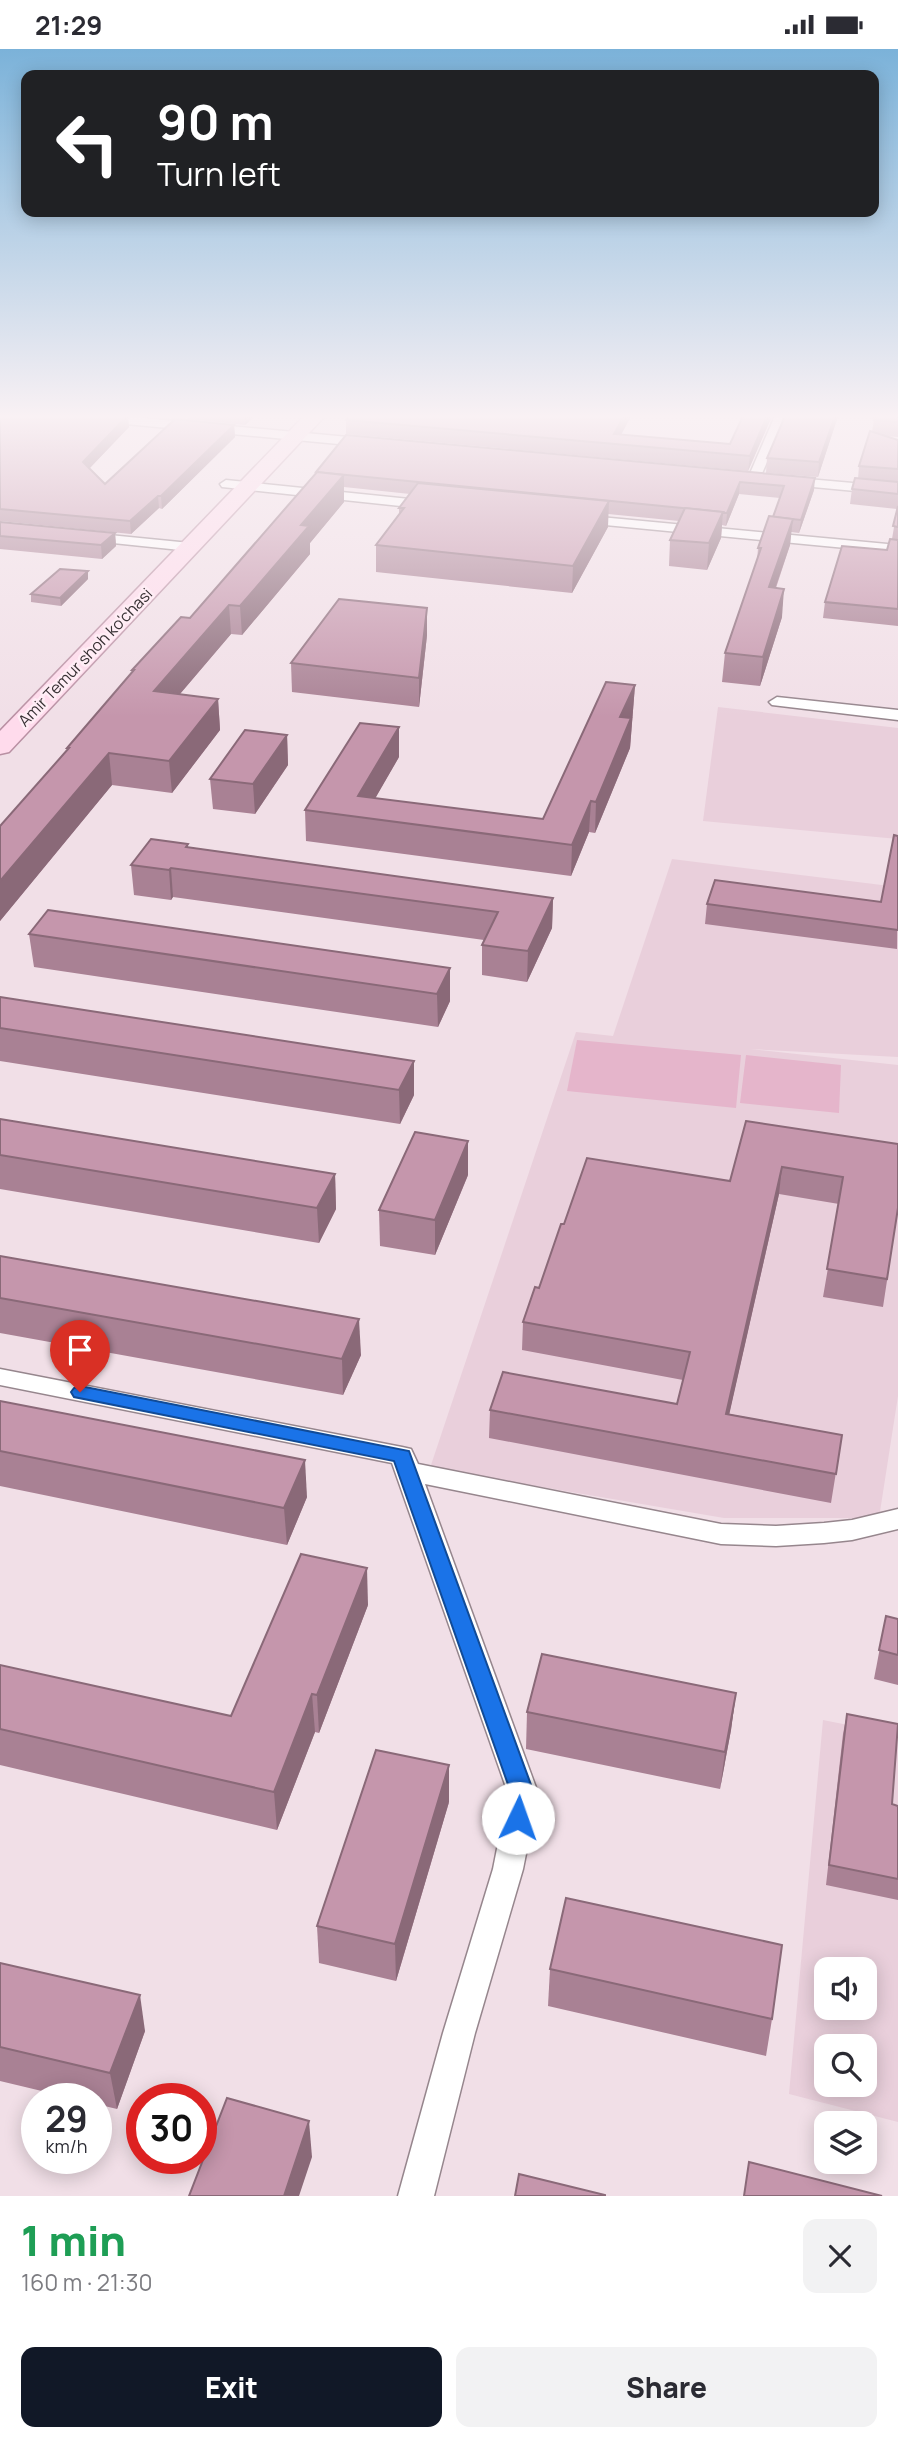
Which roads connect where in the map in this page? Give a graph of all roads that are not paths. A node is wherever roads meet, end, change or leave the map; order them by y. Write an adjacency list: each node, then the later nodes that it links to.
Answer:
1 (207, 516): 4 (main road, Amir Temur shoh ko'chasi)
2 (560, 517): 5 (street)
3 (77, 536): 4 (street)
4 (178, 546): 8 (main road, Amir Temur shoh ko'chasi); 9 (main road, Amir Temur shoh ko'chasi)
5 (898, 549)
6 (777, 702): 7 (street)
7 (898, 715)
8 (0, 717)
9 (0, 746)
10 (0, 1377): 11 (street)
11 (406, 1471): 12 (street); 13 (street)
12 (898, 1519)
13 (416, 2196)

